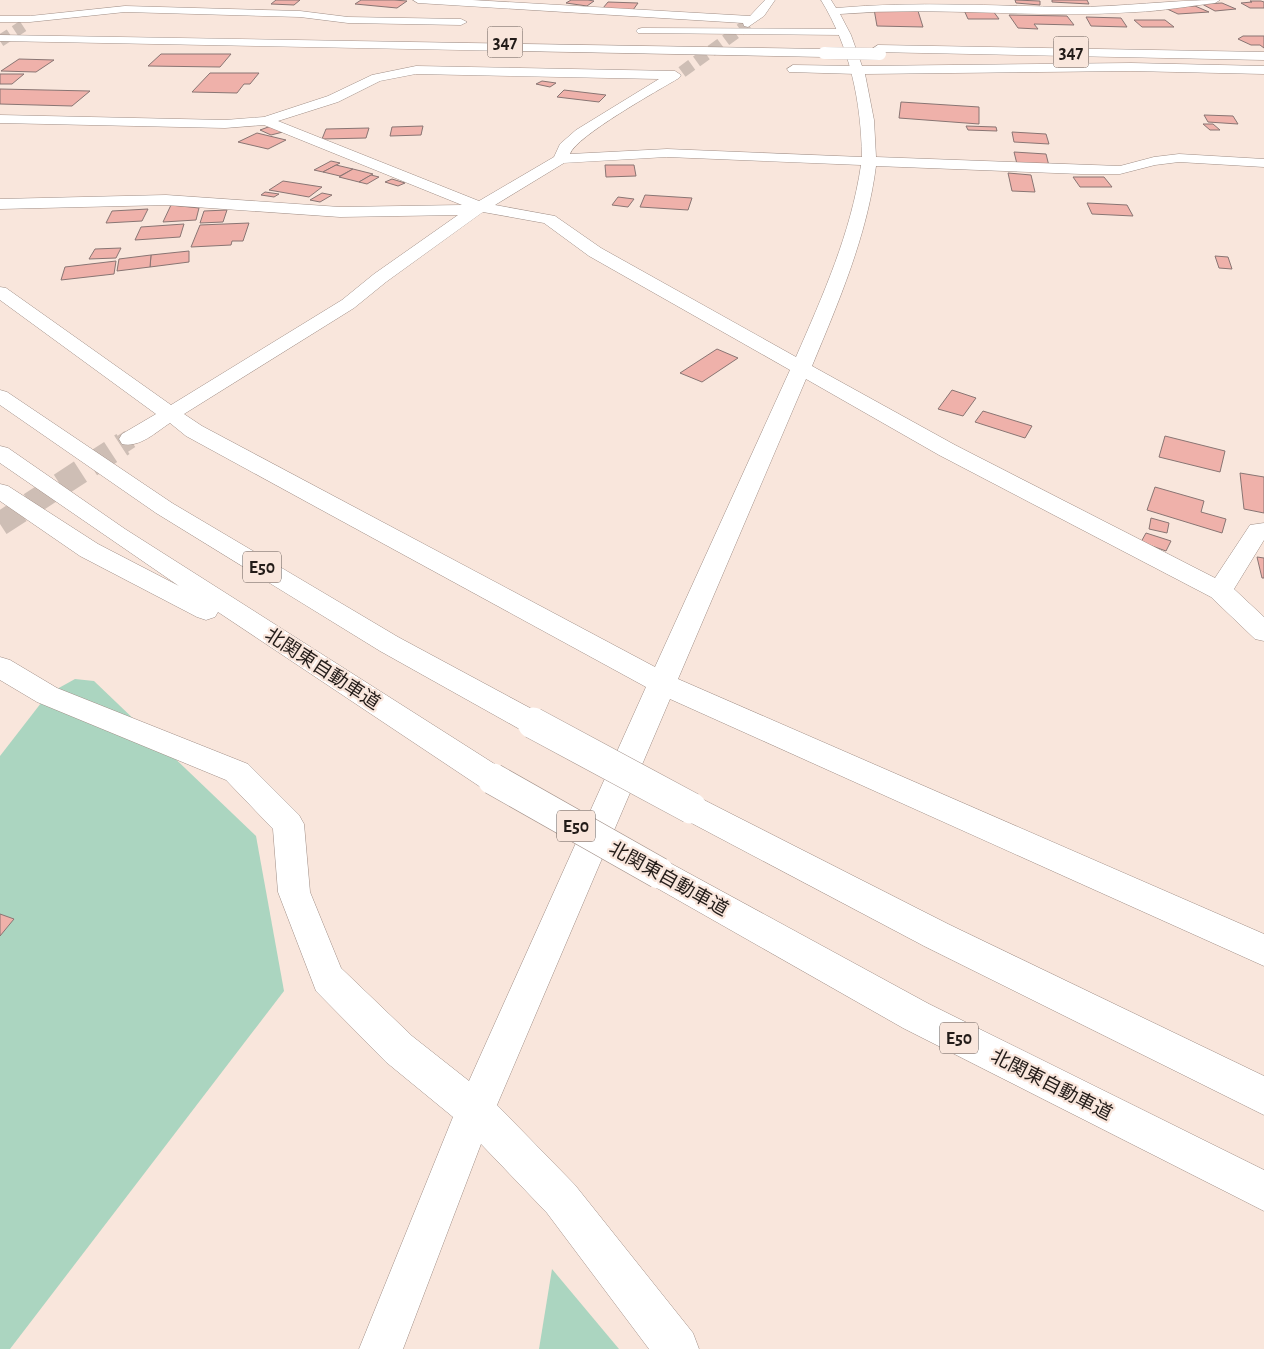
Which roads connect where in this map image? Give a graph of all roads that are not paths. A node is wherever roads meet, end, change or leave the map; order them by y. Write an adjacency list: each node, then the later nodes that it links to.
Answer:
1 (418, 0): 5 (main road)
2 (770, 0): 5 (main road)
3 (826, 0): 8 (main road)
4 (1214, 0): 6 (main road)
5 (463, 2)
6 (1010, 4): 8 (main road)
7 (4, 7): 10 (main road)
8 (834, 11): 13 (main road)
9 (0, 19): 10 (main road)
10 (27, 22): 11 (main road)
11 (460, 22)
12 (635, 31): 13 (main road)
13 (844, 32): 24 (main road)
14 (364, 33): 19 (main road)
15 (413, 33): 16 (main road)
16 (469, 33)
17 (1, 34): 18 (main road); 18 (main road)
18 (182, 38): 19 (main road, 347)
19 (264, 40): 20 (main road, 347, bridge); 26 (main road)
20 (879, 51): 21 (main road, 347); 22 (main road, 347)
21 (1264, 56)
22 (1264, 62)
23 (781, 69): 24 (main road)
24 (857, 70): 25 (main road); 30 (main road)
25 (1264, 70)
26 (679, 71): 28 (main road); 29 (main road)
27 (0, 119): 28 (main road)
28 (266, 121): 33 (main road)
29 (561, 159): 30 (main road); 33 (main road)
30 (869, 162): 31 (main road); 35 (main road)
31 (1264, 163)
32 (0, 204): 33 (main road)
33 (480, 207): 35 (main road); 37 (main road)
34 (0, 292): 37 (main road)
35 (800, 367): 42 (main road); 46 (main road)
36 (0, 396): 48 (main road, E50, bridge)
37 (169, 415): 38 (main road); 46 (main road)
38 (130, 439)
39 (0, 453): 45 (main road, 北関東自動車道 / E50)
40 (0, 491): 45 (main road)
41 (1264, 531): 42 (main road)
42 (1220, 591): 43 (main road)
43 (1264, 632)
44 (0, 667): 49 (main road)
45 (343, 681): 50 (main road, 北関東自動車道 / E50, bridge)
46 (663, 684): 47 (main road); 49 (main road)
47 (1264, 950)
48 (1264, 1096)
49 (475, 1110): 51 (main road); 52 (main road)
50 (1264, 1191)
51 (382, 1349)
52 (677, 1349)

